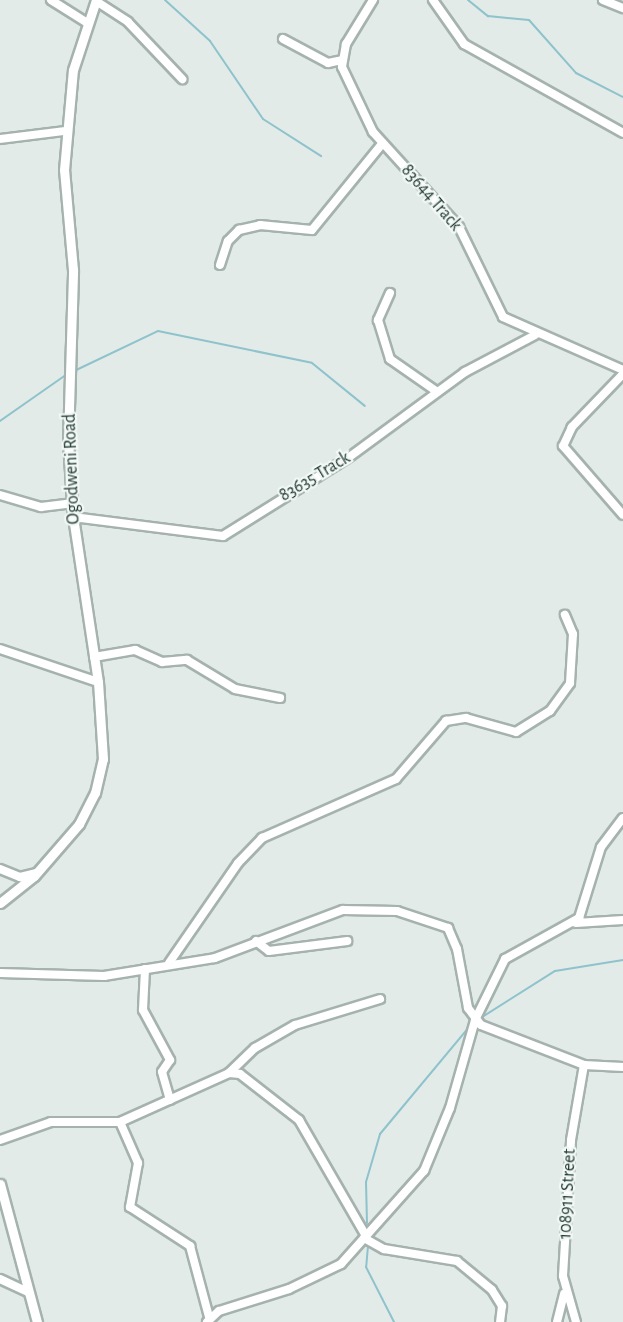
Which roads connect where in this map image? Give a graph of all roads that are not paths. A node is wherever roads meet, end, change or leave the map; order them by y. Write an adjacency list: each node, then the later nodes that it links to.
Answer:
1 (51, 0): 7 (street)
2 (373, 0): 9 (street)
3 (433, 0): 12 (street)
4 (603, 0): 6 (street)
5 (96, 1): 7 (street, Ogodweni Road); 10 (street)
6 (623, 8)
7 (86, 22): 11 (street, Ogodweni Road)
8 (283, 39): 9 (street)
9 (342, 60): 14 (street, 83644 Track)
10 (183, 80)
11 (64, 131): 13 (street); 21 (street, Ogodweni Road)
12 (623, 133)
13 (0, 139)
14 (382, 144): 15 (street); 17 (street, 83644 Track)
15 (220, 266)
16 (390, 293): 19 (street)
17 (535, 335): 18 (street, 83644 Track); 19 (street, 83635 Track)
18 (623, 372): 22 (street)
19 (436, 391): 23 (street, 83635 Track)
20 (0, 495): 21 (street)
21 (72, 503): 23 (street, Ogodweni Road)
22 (623, 515)
23 (73, 517): 26 (street, Ogodweni Road)
24 (565, 615): 37 (street)
25 (0, 649): 27 (street)
26 (94, 657): 27 (street, Ogodweni Road); 28 (street)
27 (98, 682): 31 (street, Ogodweni Road)
28 (280, 698)
29 (623, 818): 34 (street)
30 (0, 869): 31 (street)
31 (36, 873): 32 (street, Ogodweni Road)
32 (0, 903)
33 (623, 920): 34 (street)
34 (576, 923): 41 (street)
35 (256, 941): 36 (street); 37 (street); 41 (street)
36 (347, 941)
37 (169, 963): 38 (street)
38 (145, 969): 39 (street); 45 (street)
39 (0, 973)
40 (380, 999): 44 (street)
41 (475, 1020): 42 (street); 49 (street)
42 (584, 1065): 43 (street); 52 (street, 108911 Street)
43 (623, 1066)
44 (229, 1073): 45 (street); 49 (street)
45 (170, 1100): 46 (street)
46 (120, 1122): 47 (street); 53 (street)
47 (0, 1140)
48 (0, 1184): 51 (street)
49 (365, 1237): 53 (street); 55 (street)
50 (0, 1279): 51 (street)
51 (28, 1292): 54 (street)
52 (564, 1293): 56 (street); 57 (street, 108911 Street)
53 (208, 1320)
54 (38, 1322)
55 (500, 1322)
56 (557, 1322)
57 (576, 1322)

